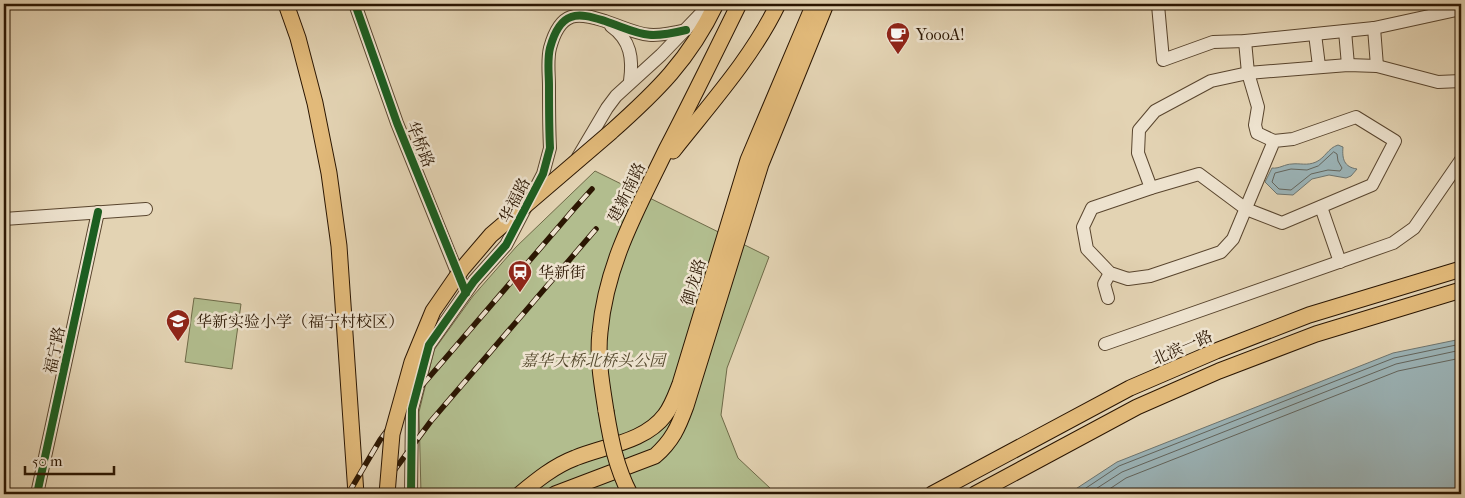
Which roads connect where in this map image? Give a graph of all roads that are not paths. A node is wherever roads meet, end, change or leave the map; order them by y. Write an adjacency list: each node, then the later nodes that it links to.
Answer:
1 (286, 4): 41 (main road)
2 (355, 4): 37 (street, 华桥路)
3 (710, 4): 13 (street)
4 (716, 4): 25 (main road, bridge)
5 (740, 4): 26 (main road, 建新南路)
6 (778, 4): 26 (main road)
7 (814, 4): 44 (main road, 御龙路)
8 (826, 4): 45 (main road, 御龙路)
9 (1160, 4): 16 (street)
10 (1461, 9): 12 (street)
11 (603, 21): 13 (street, 华福路); 21 (street, 华福路); 37 (street, 华福路)
12 (1374, 28): 14 (street); 19 (street)
13 (686, 30): 21 (street)
14 (1345, 31): 15 (street); 17 (street)
15 (1315, 34): 16 (street); 18 (street)
16 (1245, 41): 20 (street)
17 (1348, 65): 18 (street); 19 (street)
18 (1319, 66): 20 (street)
19 (1377, 66): 22 (street)
20 (1248, 73): 23 (street); 27 (street)
21 (630, 81): 25 (street, bridge)
22 (1461, 81)
23 (1274, 140): 28 (street); 30 (street)
24 (1461, 160): 33 (street)
25 (573, 166): 42 (main road, bridge)
26 (653, 176): 46 (main road, 建新南路, bridge)
27 (1151, 188): 30 (street); 35 (street)
28 (1322, 207): 30 (street); 33 (street)
29 (146, 209): 31 (street)
30 (1246, 209): 35 (street)
31 (98, 212): 32 (street); 40 (street, 福宁路)
32 (4, 219)
33 (1340, 262): 39 (street)
34 (1461, 269): 47 (main road, 北滨一路)
35 (1110, 272): 38 (street)
36 (1461, 290): 48 (main road)
37 (466, 293): 43 (street, 华福路)
38 (1108, 298)
39 (1105, 344)
40 (37, 494)
41 (356, 494)
42 (387, 494)
43 (411, 494)
44 (520, 494)
45 (555, 494)
46 (630, 494)
47 (932, 494)
48 (975, 494)

